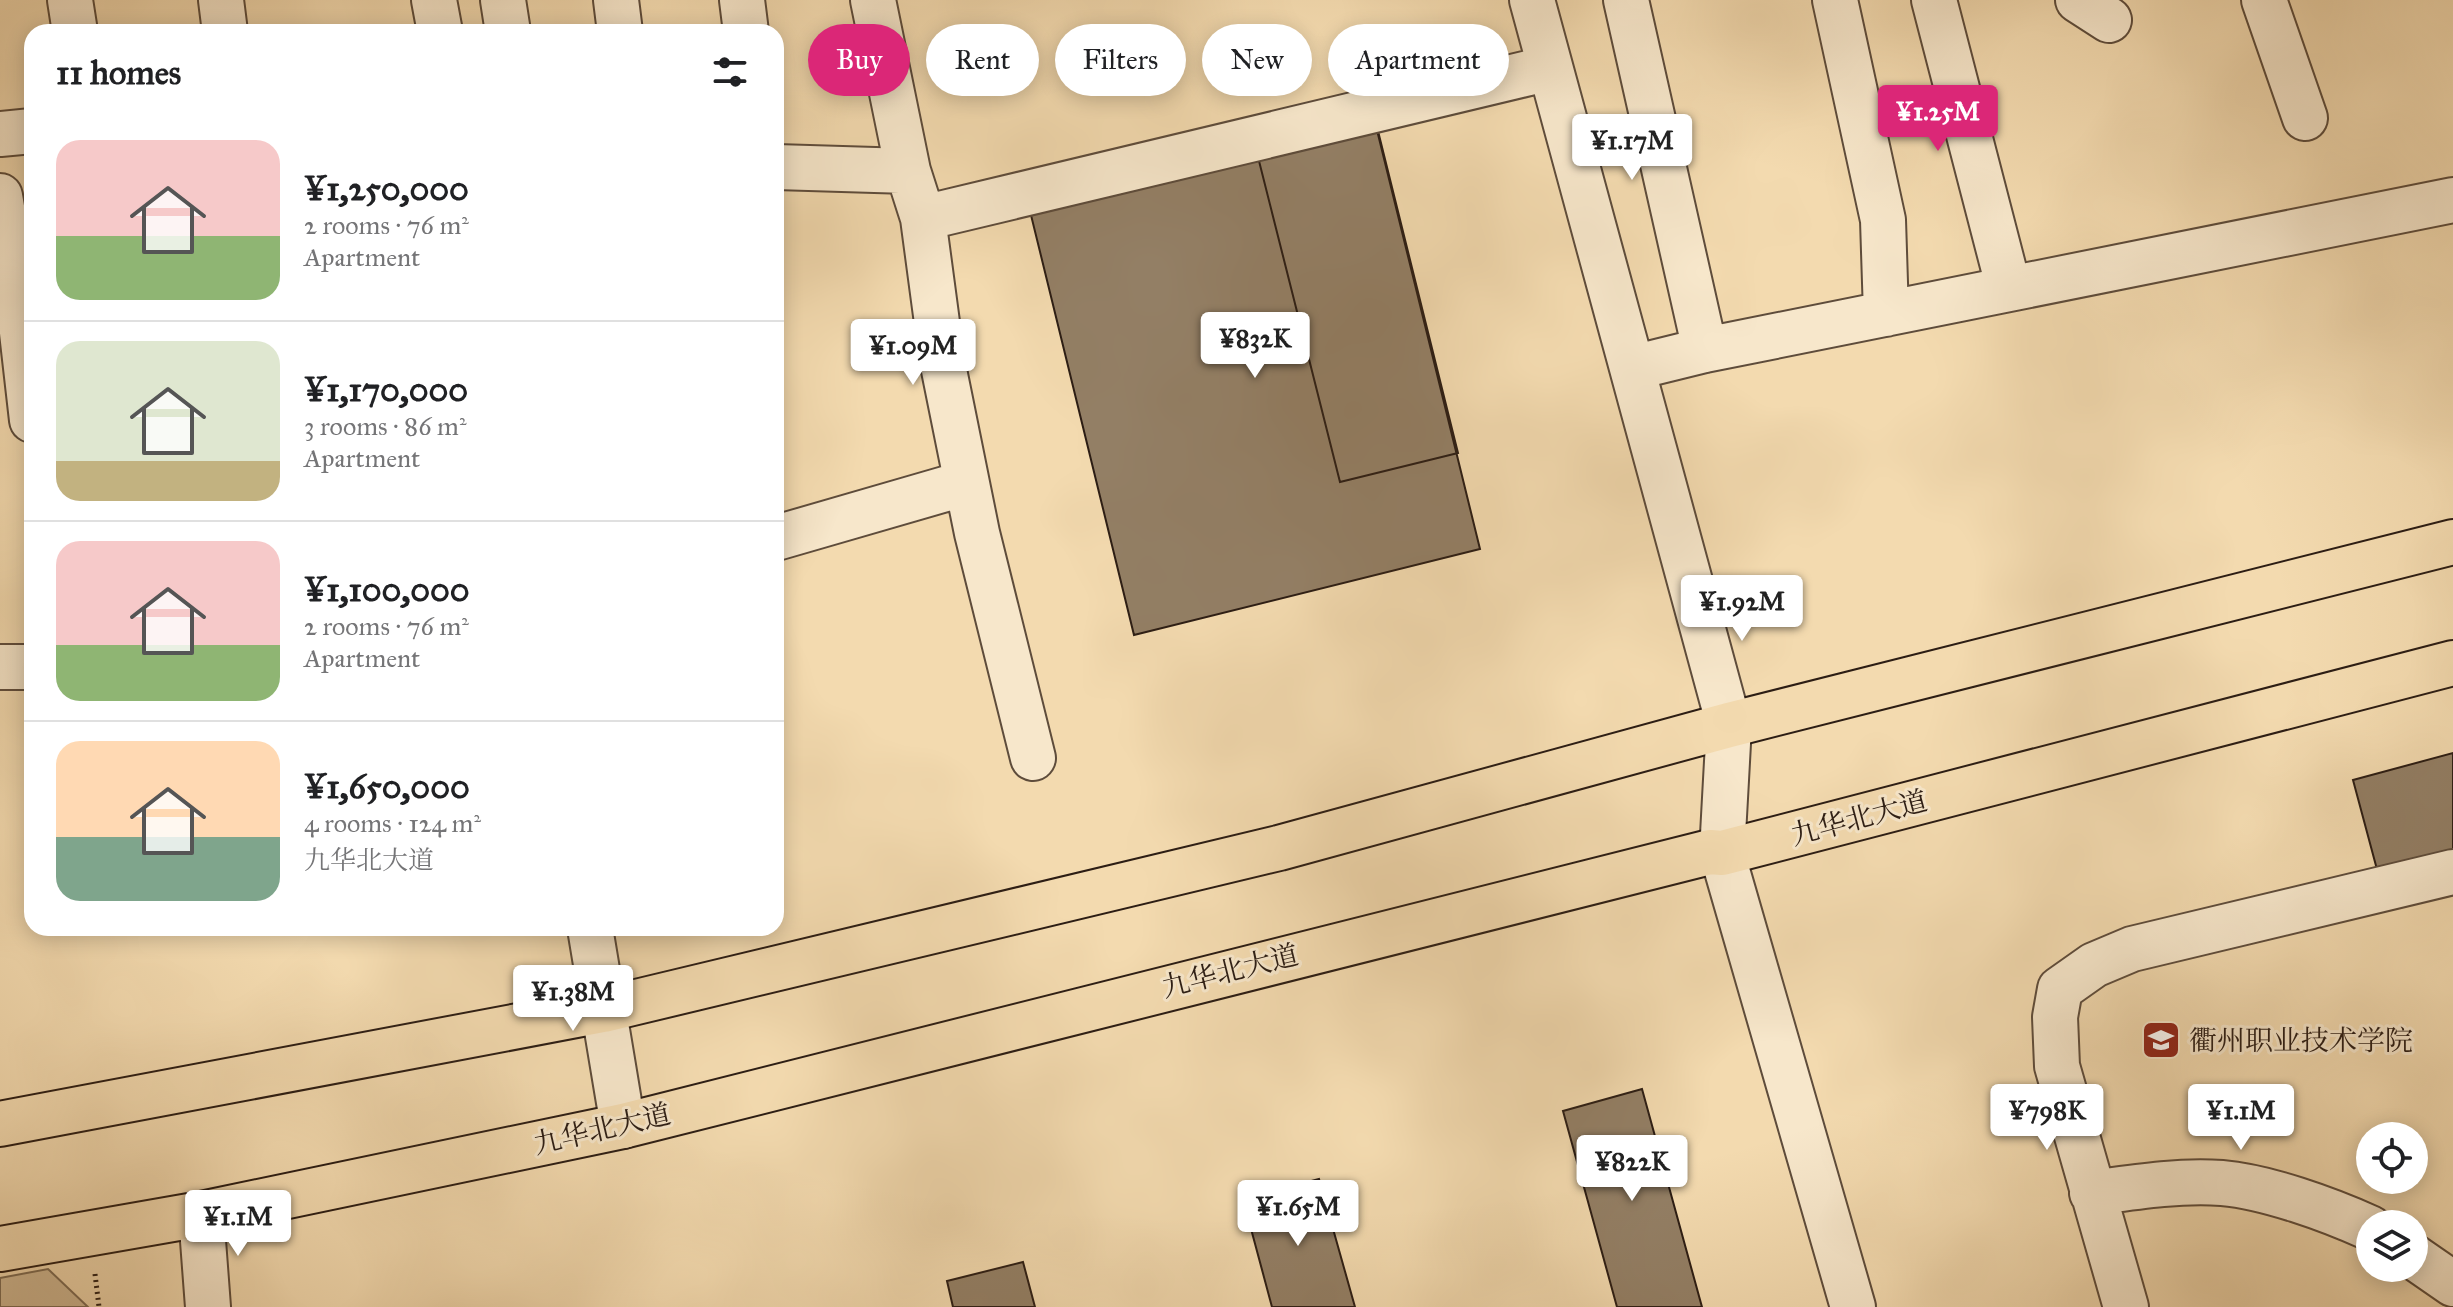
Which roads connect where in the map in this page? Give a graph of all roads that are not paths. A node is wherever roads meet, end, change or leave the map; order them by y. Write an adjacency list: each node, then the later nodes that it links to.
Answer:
1 (70, 0): 13 (street)
2 (221, 0): 14 (street)
3 (434, 0): 15 (street)
4 (503, 0): 16 (street)
5 (616, 0): 17 (street)
6 (742, 0): 18 (street)
7 (873, 0): 24 (street)
8 (1532, 0): 19 (street)
9 (1626, 0): 31 (street)
10 (1835, 0): 30 (street)
11 (1934, 0): 28 (street)
12 (2264, 0): 20 (street)
13 (74, 24)
14 (224, 24)
15 (438, 24)
16 (507, 24)
17 (619, 24)
18 (745, 24)
19 (1550, 68): 27 (street); 33 (street)
20 (2305, 118)
21 (24, 132): 22 (street)
22 (0, 134)
23 (784, 167): 24 (street)
24 (908, 171): 27 (street)
25 (0, 196): 29 (street)
26 (2453, 200): 28 (street)
27 (923, 218): 34 (street)
28 (2009, 289): 30 (street)
29 (17, 306): 32 (street)
30 (1886, 314): 31 (street)
31 (1705, 350): 33 (street)
32 (24, 359)
33 (1632, 368): 40 (street)
34 (966, 483): 35 (street); 41 (street)
35 (784, 536)
36 (2453, 542): 40 (main road)
37 (2453, 663): 42 (main road, 九华北大道)
38 (0, 667): 39 (street)
39 (24, 667)
40 (1729, 725): 42 (street); 45 (main road)
41 (1033, 758)
42 (1722, 853): 47 (main road, 九华北大道); 55 (street)
43 (2453, 872): 48 (street)
44 (591, 936): 45 (street)
45 (603, 1010): 46 (main road); 47 (street)
46 (0, 1124)
47 (623, 1126): 49 (main road, 九华北大道)
48 (2092, 1193): 50 (street); 56 (street)
49 (201, 1214): 51 (main road, 九华北大道); 54 (street)
50 (2356, 1223)
51 (0, 1249)
52 (2428, 1267): 53 (street)
53 (2453, 1284)
54 (208, 1307)
55 (1853, 1307)
56 (2126, 1307)

